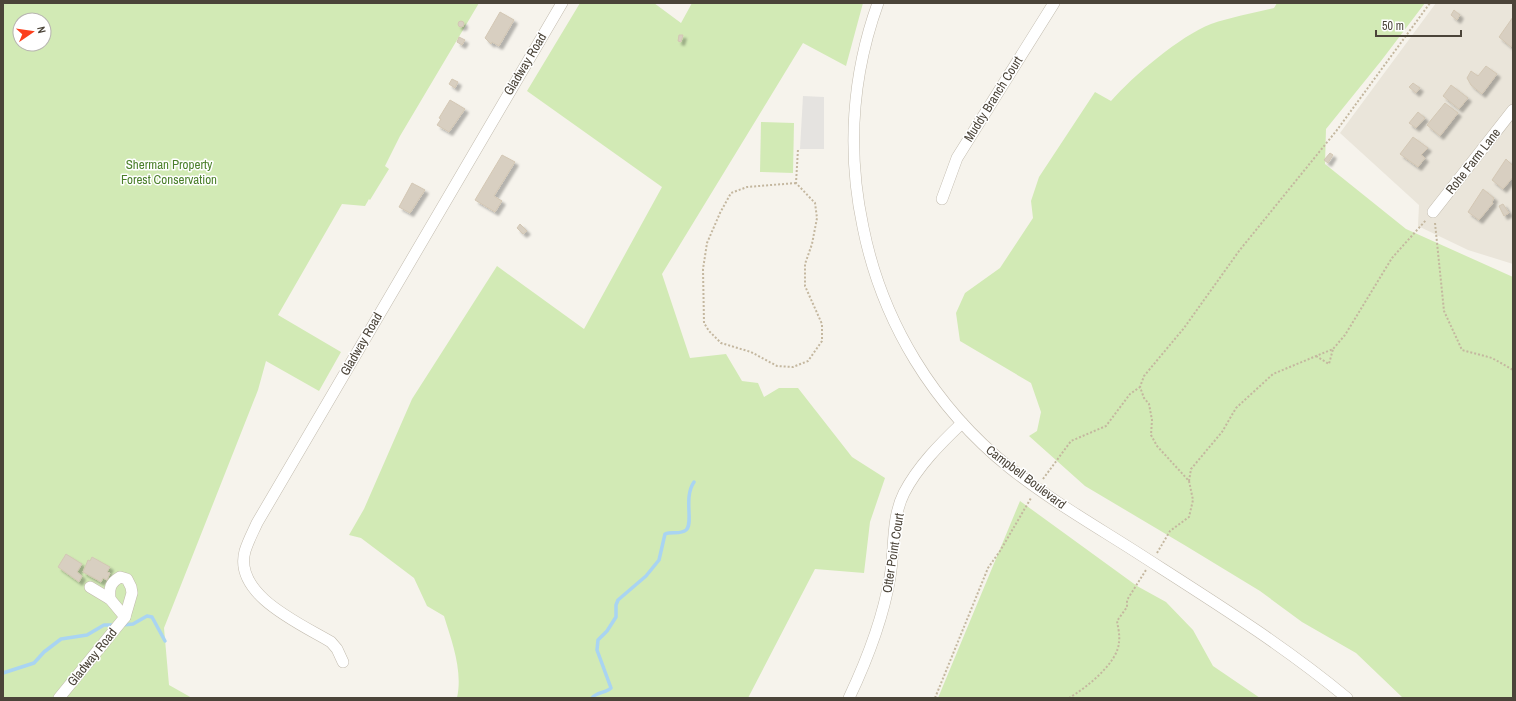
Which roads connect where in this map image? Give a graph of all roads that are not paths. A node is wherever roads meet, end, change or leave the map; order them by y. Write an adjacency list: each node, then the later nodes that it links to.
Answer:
1 (562, 3): 11 (street, Gladway Road)
2 (878, 3): 7 (street, Campbell Boulevard)
3 (1054, 3): 5 (street, Muddy Branch Court)
4 (1513, 110): 6 (street, Rohe Farm Lane)
5 (942, 199)
6 (1433, 212)
7 (962, 423): 13 (street, Otter Point Court); 14 (street, Campbell Boulevard)
8 (90, 586): 9 (street)
9 (110, 599): 10 (street); 10 (street)
10 (125, 617): 12 (street, Gladway Road)
11 (343, 662)
12 (59, 698)
13 (849, 698)
14 (1347, 698)

